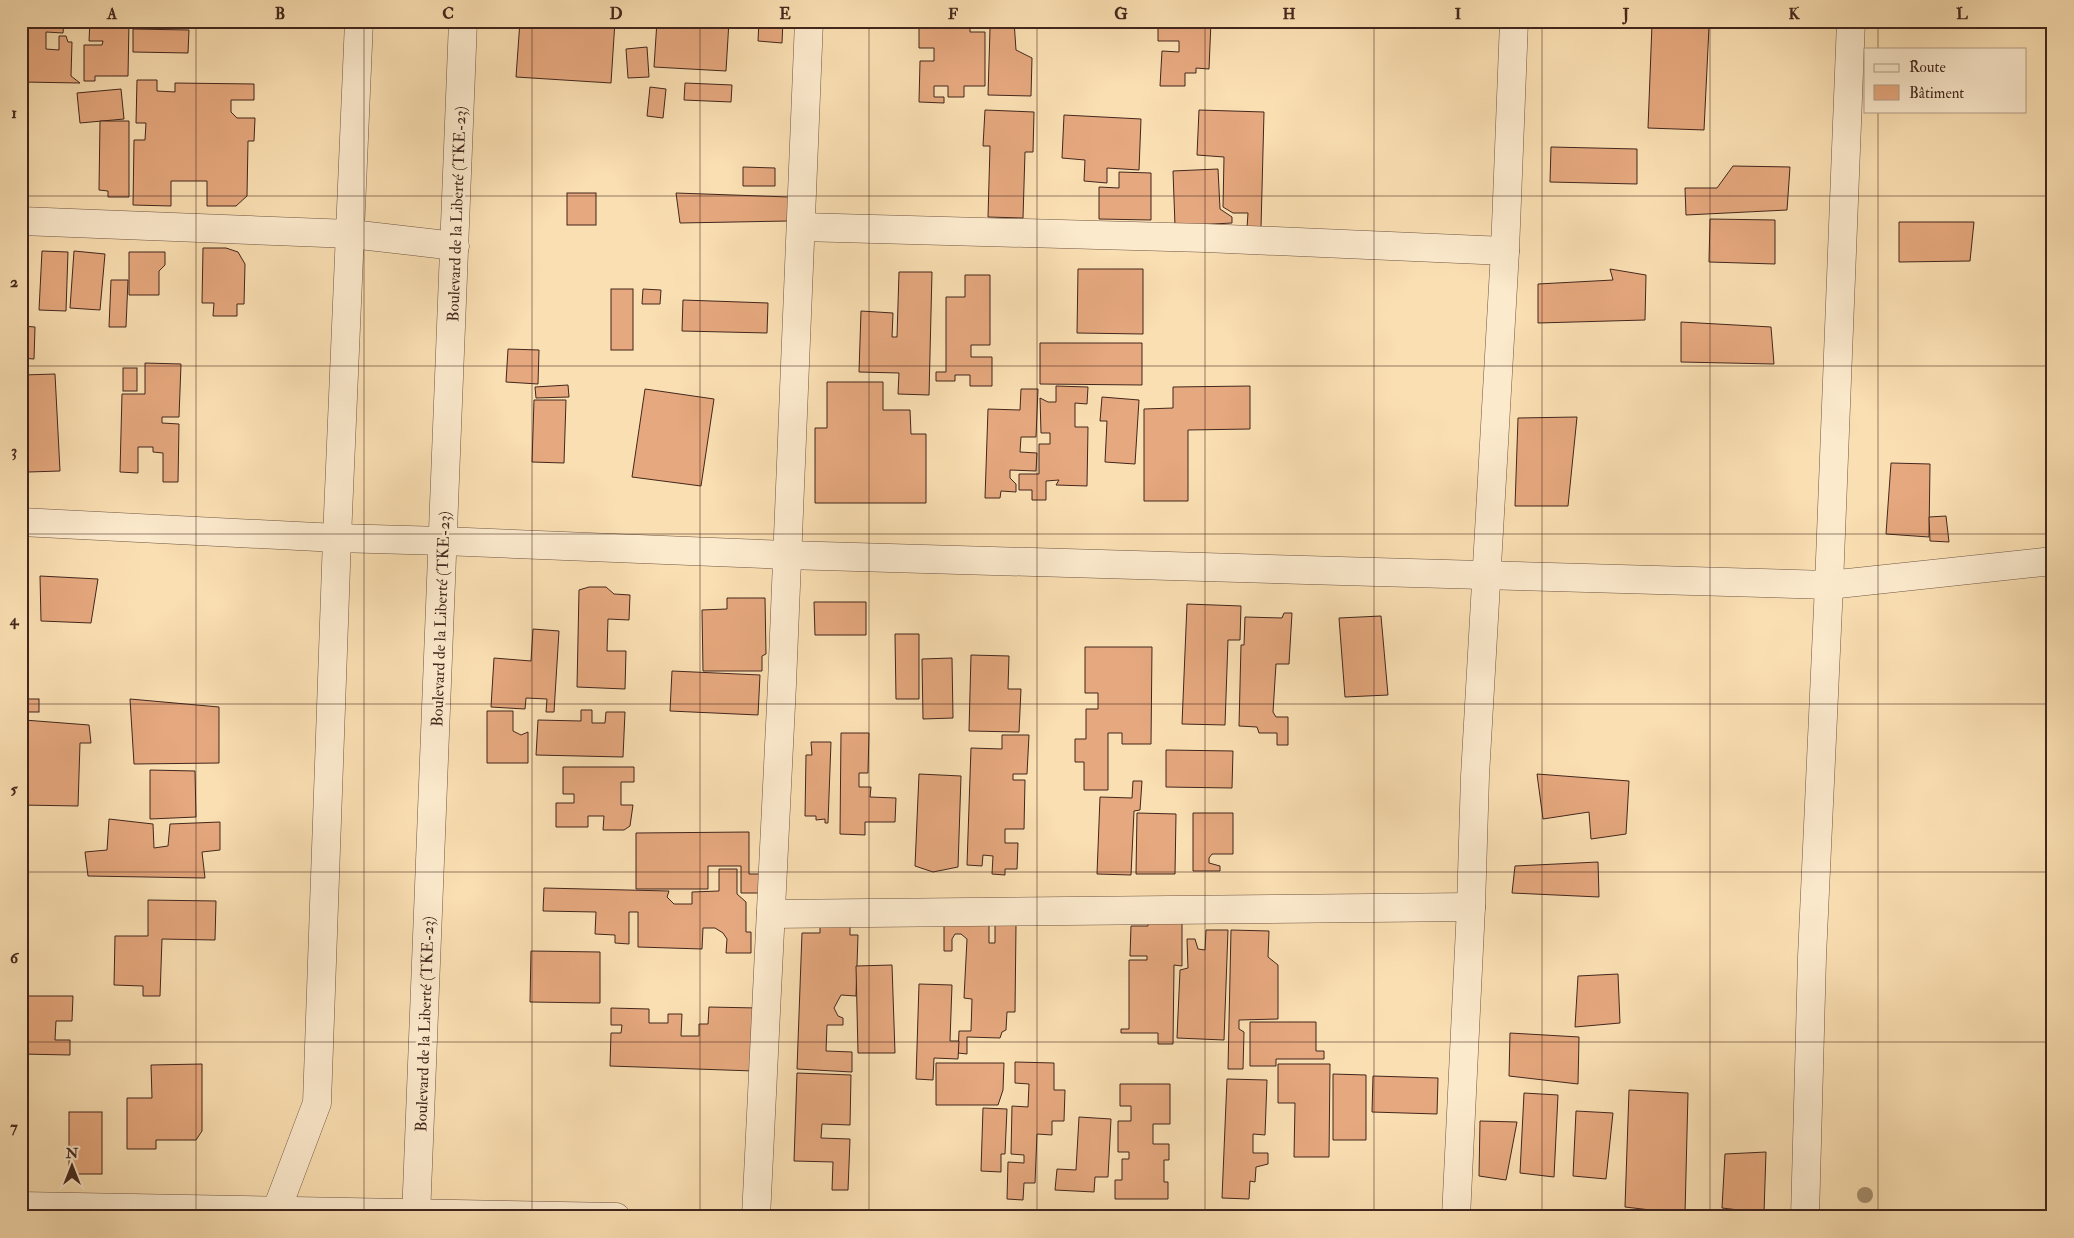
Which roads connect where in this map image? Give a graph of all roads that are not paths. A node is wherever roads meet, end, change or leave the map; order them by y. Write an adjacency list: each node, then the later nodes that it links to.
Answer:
1 (359, 21): 8 (street)
2 (463, 21): 9 (street, Boulevard de la Liberté (TKE-23))
3 (809, 21): 7 (street)
4 (1514, 21): 10 (street)
5 (1851, 21): 17 (street)
6 (21, 220): 8 (street)
7 (800, 227): 10 (street); 14 (street)
8 (351, 234): 9 (street); 12 (street)
9 (454, 246): 13 (street, Boulevard de la Liberté (TKE-23))
10 (1505, 250): 16 (street)
11 (21, 522): 12 (street)
12 (337, 538): 13 (street); 21 (street)
13 (443, 541): 14 (street); 22 (street, Boulevard de la Liberté (TKE-23))
14 (787, 555): 16 (street); 19 (street)
15 (2053, 560): 17 (street)
16 (1486, 575): 17 (street); 18 (street)
17 (1830, 585): 26 (street)
18 (1471, 907): 19 (street); 25 (street)
19 (770, 914): 24 (street)
20 (21, 1206): 21 (street)
21 (275, 1213): 22 (street)
22 (416, 1214): 23 (street)
23 (616, 1217)
24 (756, 1217)
25 (1456, 1217)
26 (1805, 1217)

